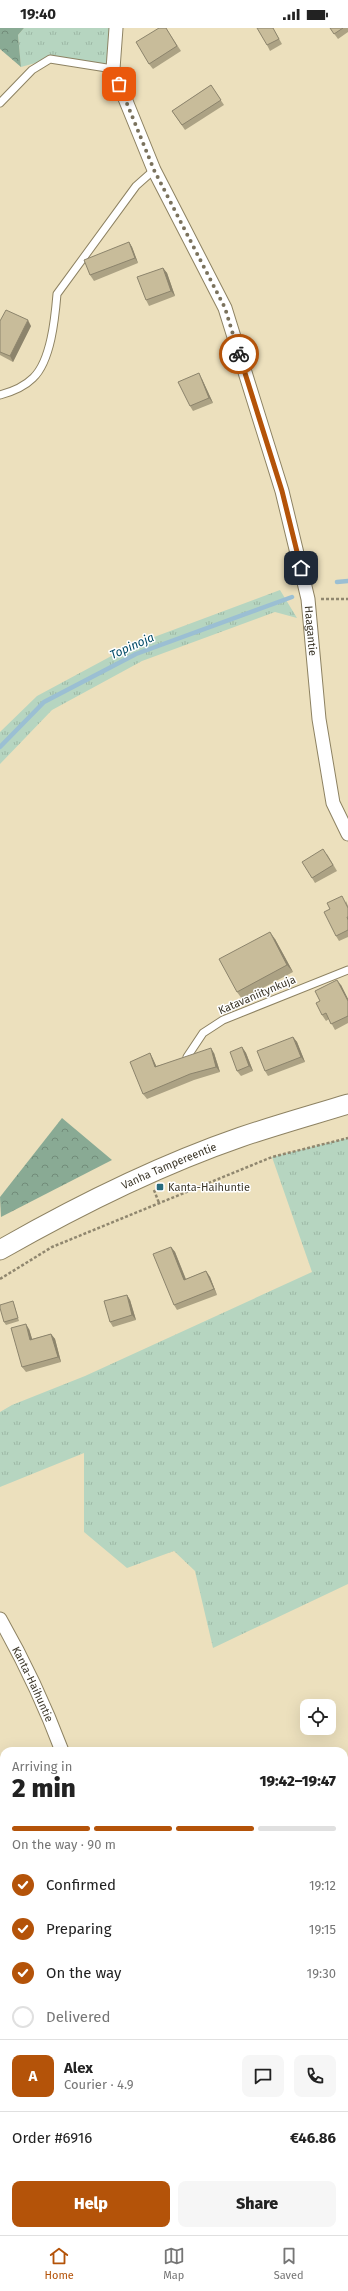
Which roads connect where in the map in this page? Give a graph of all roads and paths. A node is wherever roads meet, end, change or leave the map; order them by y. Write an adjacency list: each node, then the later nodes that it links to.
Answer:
1 (116, 28): 2 (street, Haagantie)
2 (113, 69): 3 (lane); 4 (street, Haagantie)
3 (0, 103)
4 (154, 170): 5 (lane); 6 (street, Haagantie)
5 (0, 395)
6 (308, 599): 7 (path); 8 (street, Haagantie)
7 (348, 599)
8 (348, 834)
9 (348, 970): 10 (lane, Katavaniitynkuja)
10 (187, 1056)
11 (348, 1104): 15 (main road, Vanha Tampereentie)
12 (348, 1138): 14 (path)
13 (160, 1187): 14 (path)
14 (159, 1203): 16 (path)
15 (0, 1250)
16 (0, 1280)
17 (0, 1619): 18 (street, Kanta-Haihuntie)
18 (61, 1747)

